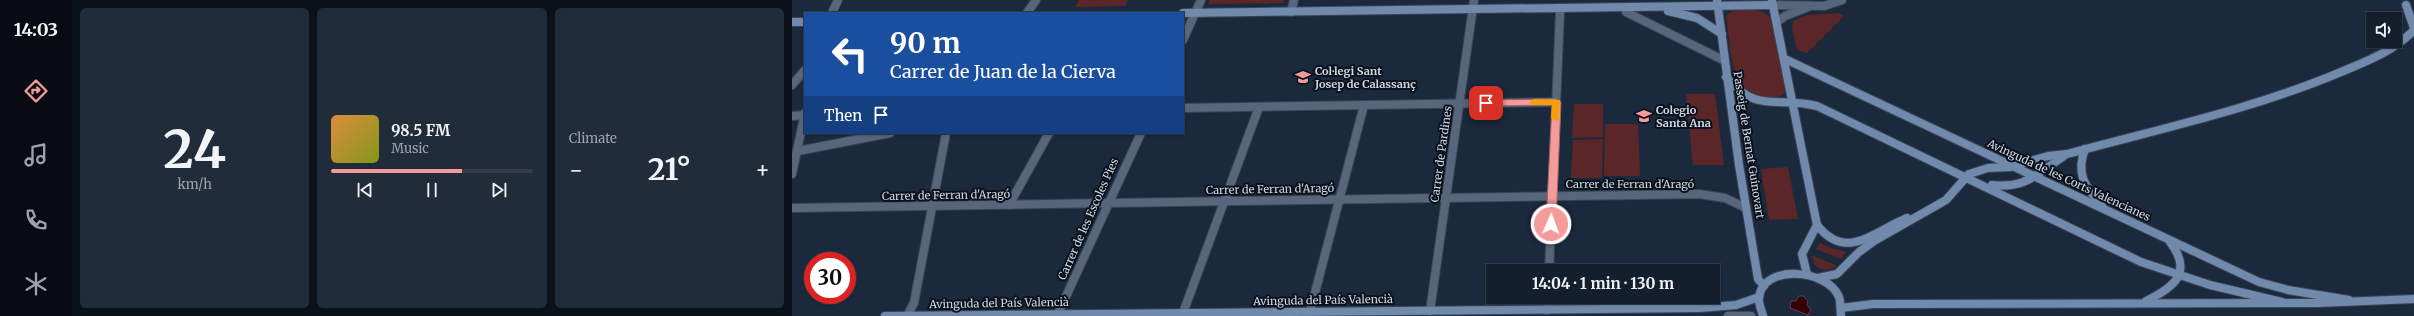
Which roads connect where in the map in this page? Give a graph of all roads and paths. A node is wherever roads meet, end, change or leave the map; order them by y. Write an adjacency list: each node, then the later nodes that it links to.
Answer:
1 (838, 0): 16 (street)
2 (1036, 0): 17 (street)
3 (1201, 0): 21 (street)
4 (1294, 0): 18 (street)
5 (1474, 0): 15 (street, Carrer de Pardines)
6 (1561, 0): 14 (street)
7 (1842, 0): 12 (street)
8 (2400, 0): 11 (street)
9 (1718, 3): 10 (street); 14 (street); 27 (street, Passeig de Bernat Guinovart)
10 (1773, 3): 12 (street); 25 (street)
11 (2406, 5): 13 (street); 26 (street)
12 (1810, 6): 25 (street)
13 (2414, 8)
14 (1561, 10): 15 (street); 19 (street); 35 (street)
15 (1472, 11): 18 (street); 21 (street); 36 (street, Carrer de Pardines)
16 (832, 12)
17 (1028, 12)
18 (1291, 12): 21 (street)
19 (1626, 12): 27 (street); 30 (street)
20 (1184, 13): 21 (street)
21 (1194, 15): 22 (street); 28 (street)
22 (1184, 18)
23 (792, 22): 24 (street)
24 (804, 22)
25 (1777, 22): 29 (street)
26 (2414, 29): 47 (street)
27 (1722, 34): 30 (street, Passeig de Bernat Guinovart)
28 (1184, 38)
29 (1785, 59): 34 (street); 50 (street, Avinguda de les Corts Valencianes)
30 (1725, 61): 32 (street, Passeig de Bernat Guinovart)
31 (804, 71): 33 (street)
32 (1726, 77): 34 (street); 63 (street, Passeig de Bernat Guinovart)
33 (792, 85)
34 (1794, 100): 52 (street); 66 (street)
35 (1556, 102): 36 (street); 55 (street)
36 (1459, 104): 37 (street); 56 (street, Carrer de Pardines)
37 (1364, 105): 38 (street); 57 (street)
38 (1259, 107): 39 (street); 58 (street)
39 (1184, 108)
40 (804, 114): 41 (street)
41 (792, 116)
42 (804, 119): 48 (street)
43 (885, 134): 48 (street)
44 (946, 134): 61 (street)
45 (1048, 134): 60 (street)
46 (1141, 134): 59 (street, Carrer de les Escoles Pies)
47 (2085, 149): 49 (street); 64 (street)
48 (798, 151): 51 (street)
49 (2067, 154): 50 (street); 53 (street)
50 (2010, 167): 52 (street); 53 (street, Avinguda de les Corts Valencianes)
51 (792, 174)
52 (1965, 177): 54 (street); 65 (street)
53 (2034, 178): 54 (street); 64 (street, Avinguda de les Corts Valencianes)
54 (1982, 183): 71 (street)
55 (1552, 196): 56 (street, Carrer de Ferran d'Aragó); 63 (street, Carrer de Ferran d'Aragó); 68 (street)
56 (1446, 197): 57 (street, Carrer de Ferran d'Aragó); 81 (street, Carrer de Pardines)
57 (1340, 199): 58 (street, Carrer de Ferran d'Aragó); 85 (street)
58 (1225, 201): 59 (street, Carrer de Ferran d'Aragó); 83 (street)
59 (1109, 203): 60 (street, Carrer de Ferran d'Aragó); 84 (street, Carrer de les Escoles Pies)
60 (1009, 205): 61 (street, Carrer de Ferran d'Aragó)
61 (933, 206): 62 (street, Carrer de Ferran d'Aragó); 87 (street)
62 (792, 208)
63 (1746, 208): 72 (street, Passeig de Bernat Guinovart)
64 (2110, 211): 67 (street, Avinguda de les Corts Valencianes)
65 (1924, 212): 66 (street); 70 (street)
66 (1817, 225): 69 (street)
67 (2168, 240): 71 (street); 75 (street, Avinguda de les Corts Valencianes)
68 (1549, 264)
69 (1807, 274): 70 (street); 72 (street)
70 (1818, 278): 82 (street)
71 (2179, 278): 76 (street); 77 (street)
72 (1764, 286): 73 (street)
73 (1759, 297): 79 (street, Avinguda del País Valencià); 92 (street)
74 (2414, 299): 75 (street)
75 (2349, 300): 76 (street)
76 (2282, 302): 77 (street)
77 (2142, 303): 82 (street)
78 (1548, 304): 80 (street)
79 (1664, 309): 80 (street, Avinguda del País Valencià); 89 (street)
80 (1548, 310): 81 (street, Avinguda del País Valencià)
81 (1430, 311): 85 (street, Avinguda del País Valencià)
82 (1841, 312)
83 (1183, 313): 84 (street, Avinguda del País Valencià); 85 (street, Avinguda del País Valencià)
84 (1058, 315): 88 (street, Avinguda del País Valencià)
85 (1310, 315)
86 (885, 316): 87 (street, Avinguda del País Valencià)
87 (906, 316): 88 (street, Avinguda del País Valencià)
88 (921, 316)
89 (1678, 316)
90 (1728, 316): 91 (street)
91 (1751, 316)
92 (1763, 316)

